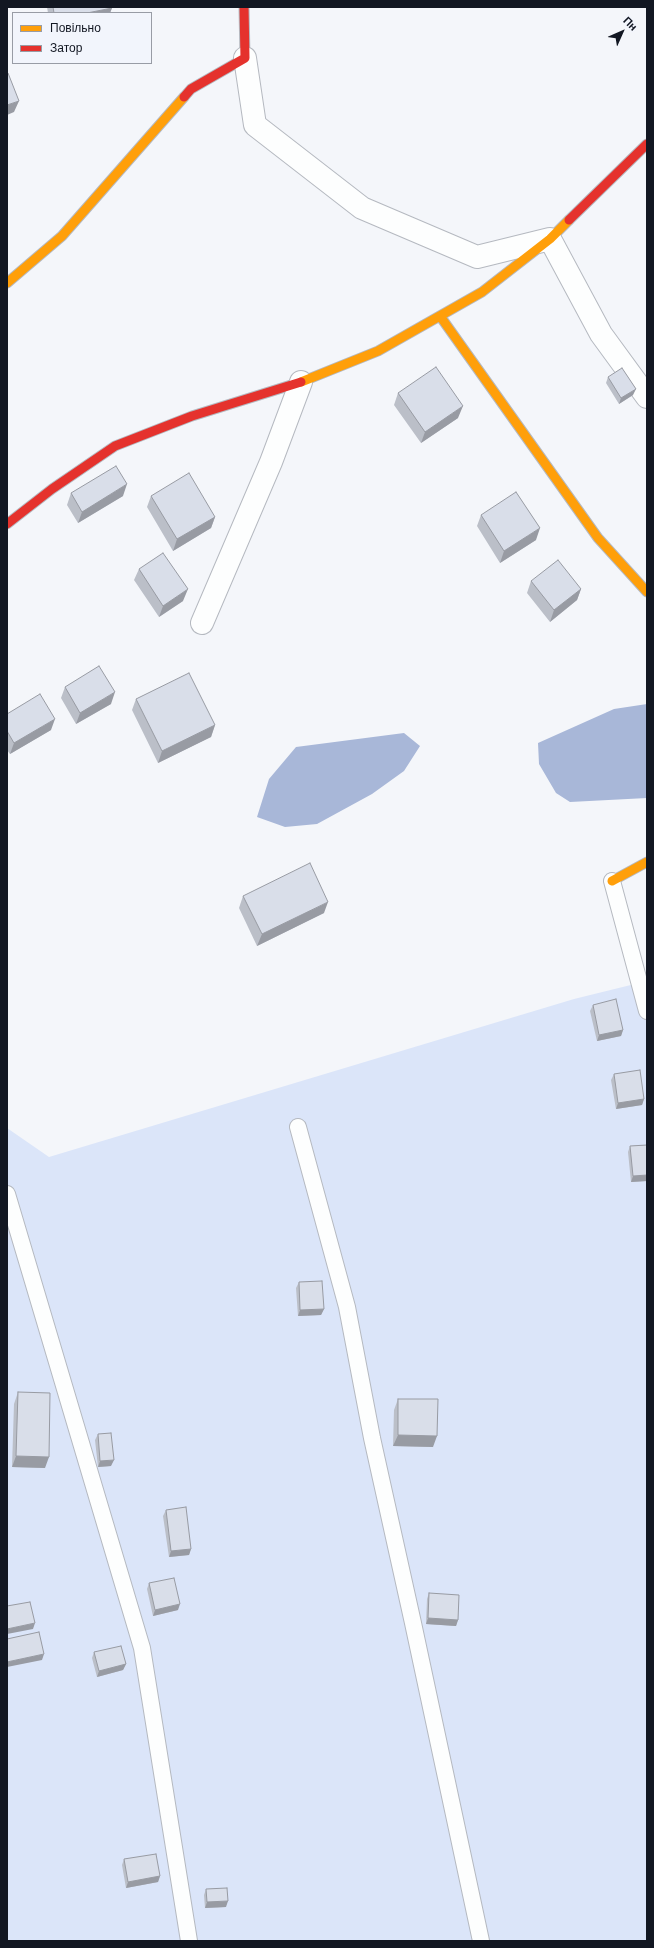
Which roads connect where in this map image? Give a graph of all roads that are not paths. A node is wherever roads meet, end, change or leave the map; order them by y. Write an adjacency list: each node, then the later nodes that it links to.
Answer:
1 (244, 7): 2 (street)
2 (245, 58): 4 (street); 5 (street)
3 (647, 144): 4 (street)
4 (550, 239): 6 (street); 8 (street)
5 (7, 283)
6 (440, 316): 7 (street); 10 (street)
7 (301, 382): 9 (street); 11 (street)
8 (647, 396)
9 (7, 524)
10 (647, 592)
11 (202, 623)
12 (647, 862): 13 (street)
13 (612, 881): 14 (lane)
14 (647, 1011)
15 (298, 1128): 18 (lane)
16 (7, 1194): 17 (lane)
17 (189, 1941)
18 (481, 1941)

